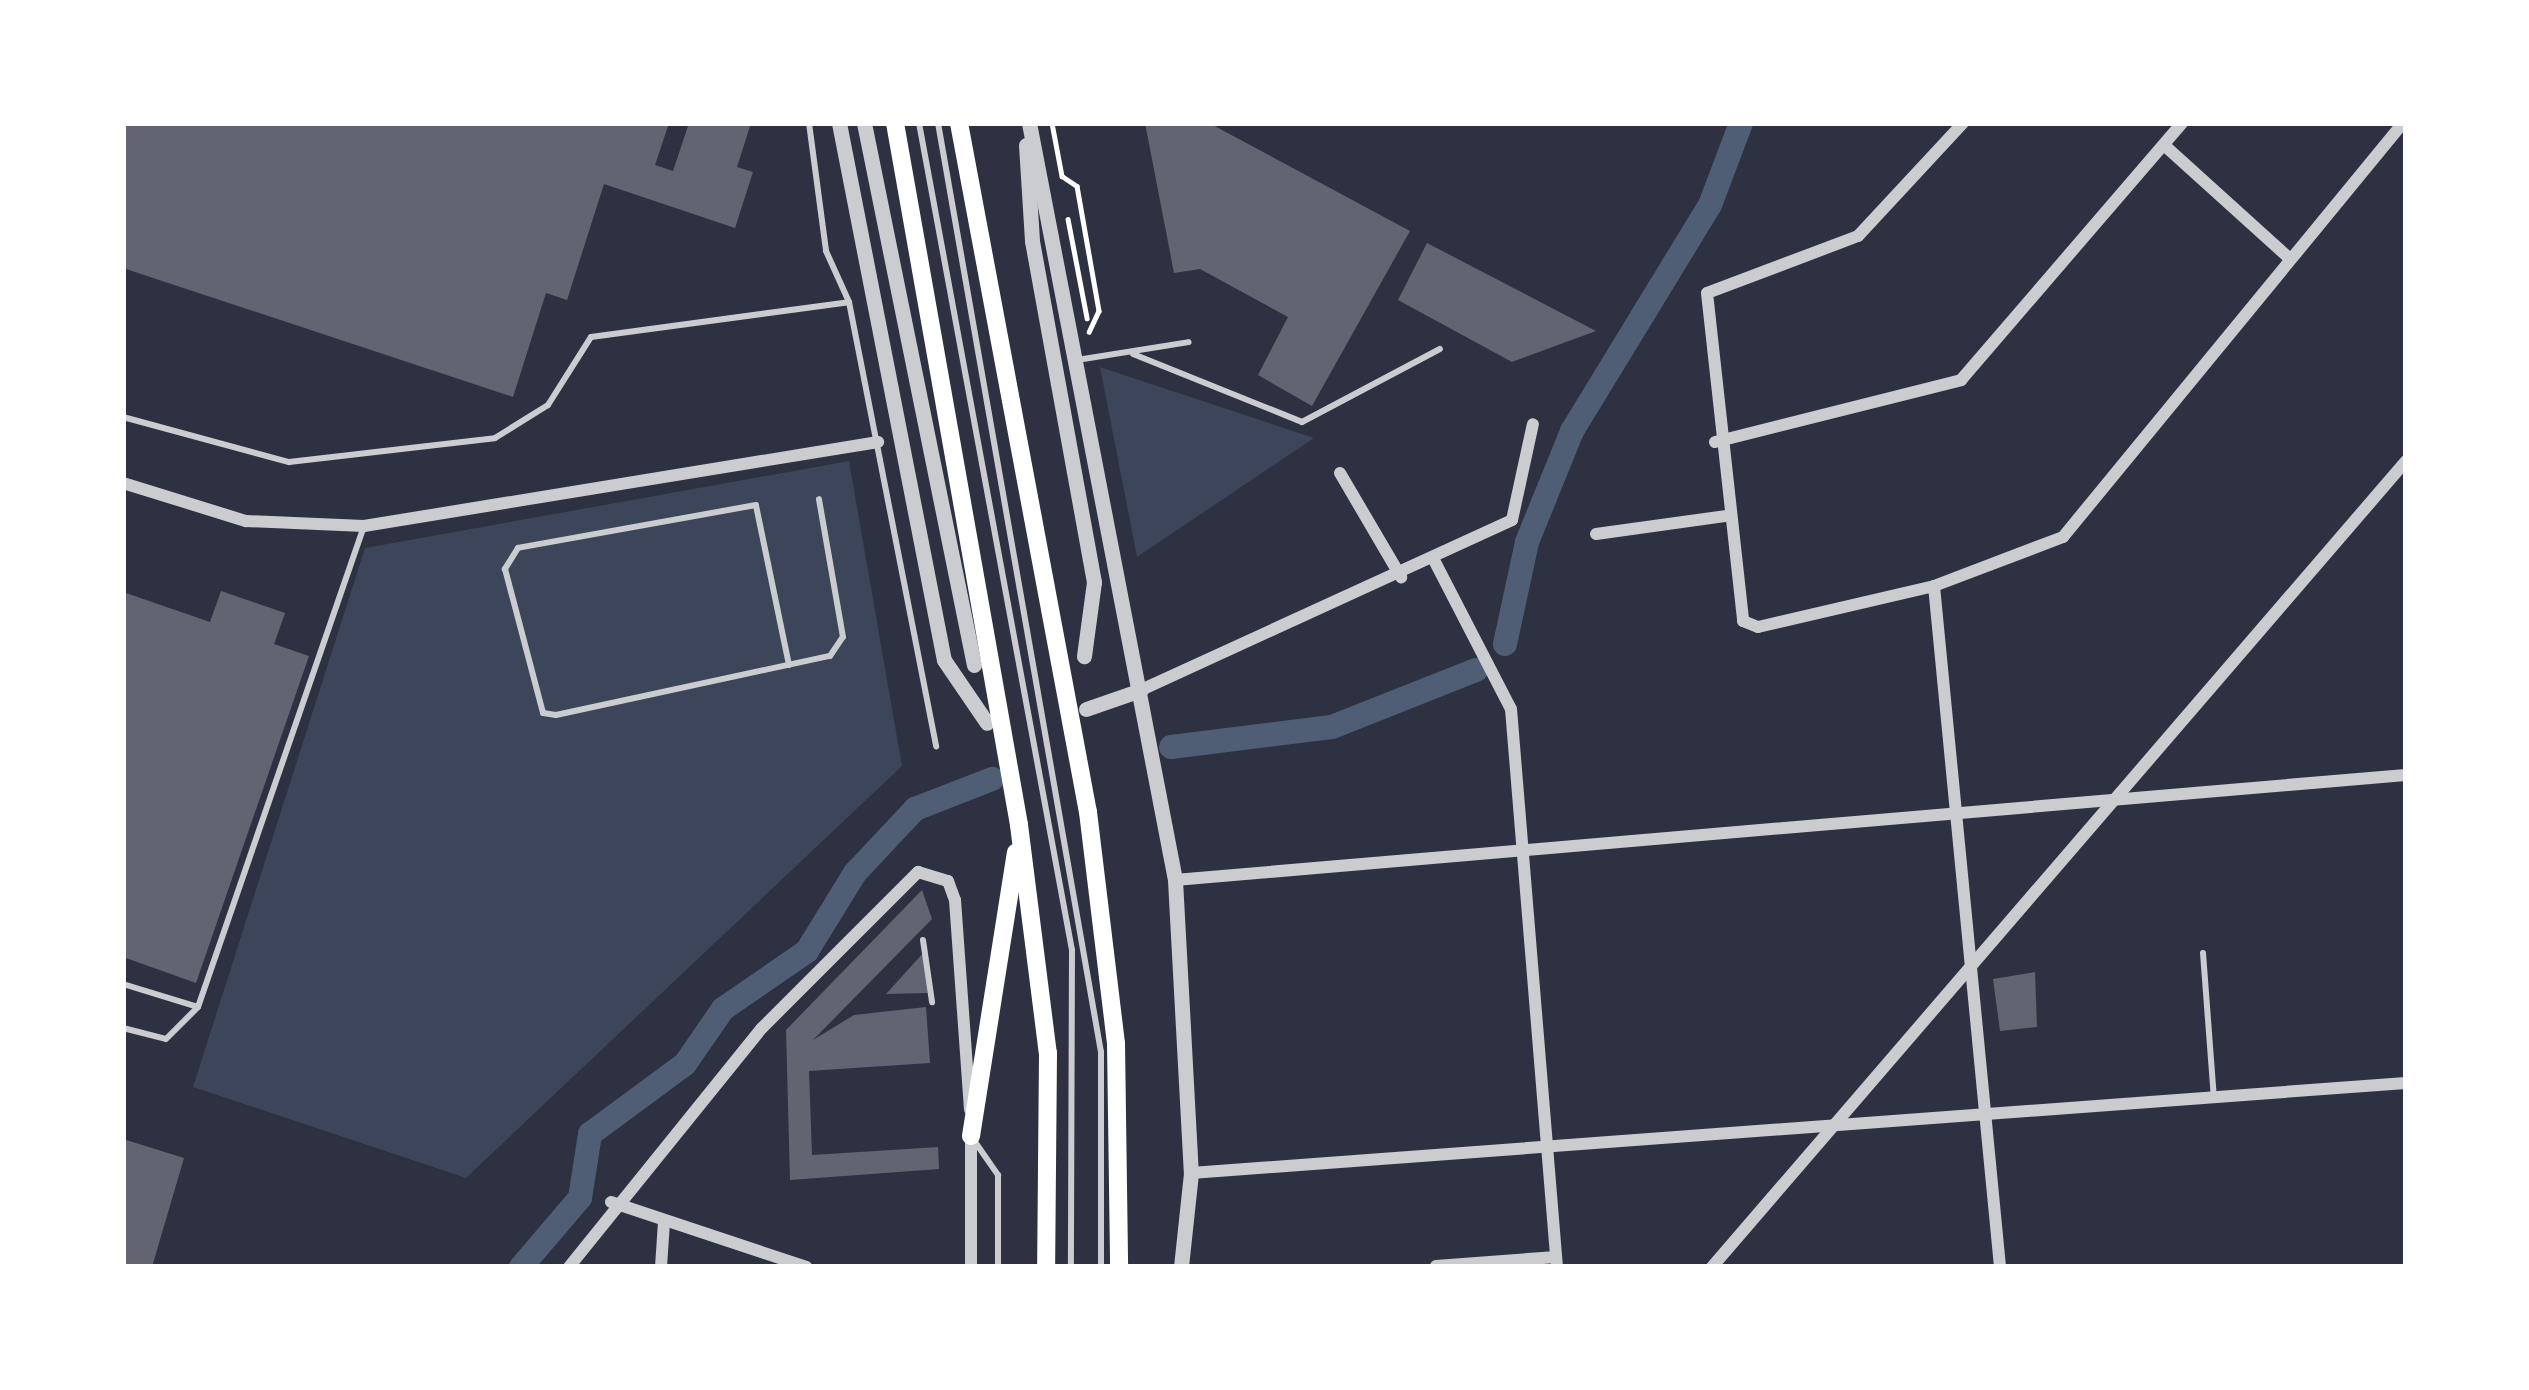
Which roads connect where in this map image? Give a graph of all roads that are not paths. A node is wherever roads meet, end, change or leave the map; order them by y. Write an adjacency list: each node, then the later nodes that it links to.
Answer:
1 (809, 123): 14 (lane)
2 (839, 123): 38 (street)
3 (864, 123): 35 (street)
4 (895, 123): 43 (highway)
5 (919, 123): 71 (lane)
6 (938, 123): 72 (lane)
7 (959, 123): 61 (highway)
8 (1027, 123): 18 (street); 33 (street)
9 (1963, 123): 22 (street)
10 (2182, 123): 12 (street)
11 (2403, 123): 13 (street)
12 (2164, 145): 13 (street); 22 (street)
13 (2289, 258): 32 (street)
14 (849, 302): 19 (lane); 21 (lane)
15 (1189, 342): 17 (lane)
16 (1440, 349): 17 (lane)
17 (1133, 354): 18 (lane)
18 (1085, 359): 36 (street)
19 (123, 418)
20 (1534, 424): 30 (street)
21 (878, 442): 28 (street); 39 (lane)
22 (1715, 442): 27 (street)
23 (2406, 461): 41 (street)
24 (1340, 473): 31 (street)
25 (123, 483): 28 (street)
26 (819, 499): 34 (lane)
27 (1724, 516): 29 (street); 32 (street)
28 (364, 526): 51 (lane)
29 (1596, 534)
30 (1436, 562): 31 (street); 44 (street)
31 (1401, 577): 36 (street)
32 (1934, 586): 42 (street)
33 (1084, 656)
34 (789, 665): 34 (lane)
35 (974, 665)
36 (1141, 690): 37 (street); 45 (street)
37 (1086, 709)
38 (988, 723)
39 (936, 747)
40 (2406, 775): 41 (street)
41 (2120, 800): 42 (street); 48 (street)
42 (1955, 808): 44 (street); 48 (street)
43 (1019, 824): 57 (highway); 70 (highway)
44 (1521, 847): 45 (street); 58 (street)
45 (1175, 880): 59 (street)
46 (923, 940): 50 (lane)
47 (2203, 953): 54 (lane)
48 (1972, 975): 55 (street); 56 (street)
49 (123, 984): 51 (lane)
50 (932, 1002)
51 (198, 1007): 52 (lane)
52 (123, 1028)
53 (2406, 1083): 54 (street)
54 (2214, 1100): 55 (street)
55 (1985, 1120): 56 (street); 77 (street)
56 (1835, 1127): 58 (street); 76 (street)
57 (971, 1136): 60 (street); 68 (street); 69 (lane)
58 (1546, 1151): 59 (street); 63 (street)
59 (1191, 1173): 75 (street)
60 (611, 1202): 62 (street); 65 (street)
61 (1123, 1221): 73 (highway); 74 (highway)
62 (664, 1222): 66 (street); 67 (street)
63 (1556, 1262): 64 (street)
64 (1436, 1266)
65 (569, 1267)
66 (661, 1267)
67 (806, 1267)
68 (971, 1267)
69 (998, 1267)
70 (1046, 1267)
71 (1071, 1267)
72 (1101, 1267)
73 (1119, 1267)
74 (1131, 1267)
75 (1180, 1267)
76 (1712, 1267)
77 (2000, 1267)

